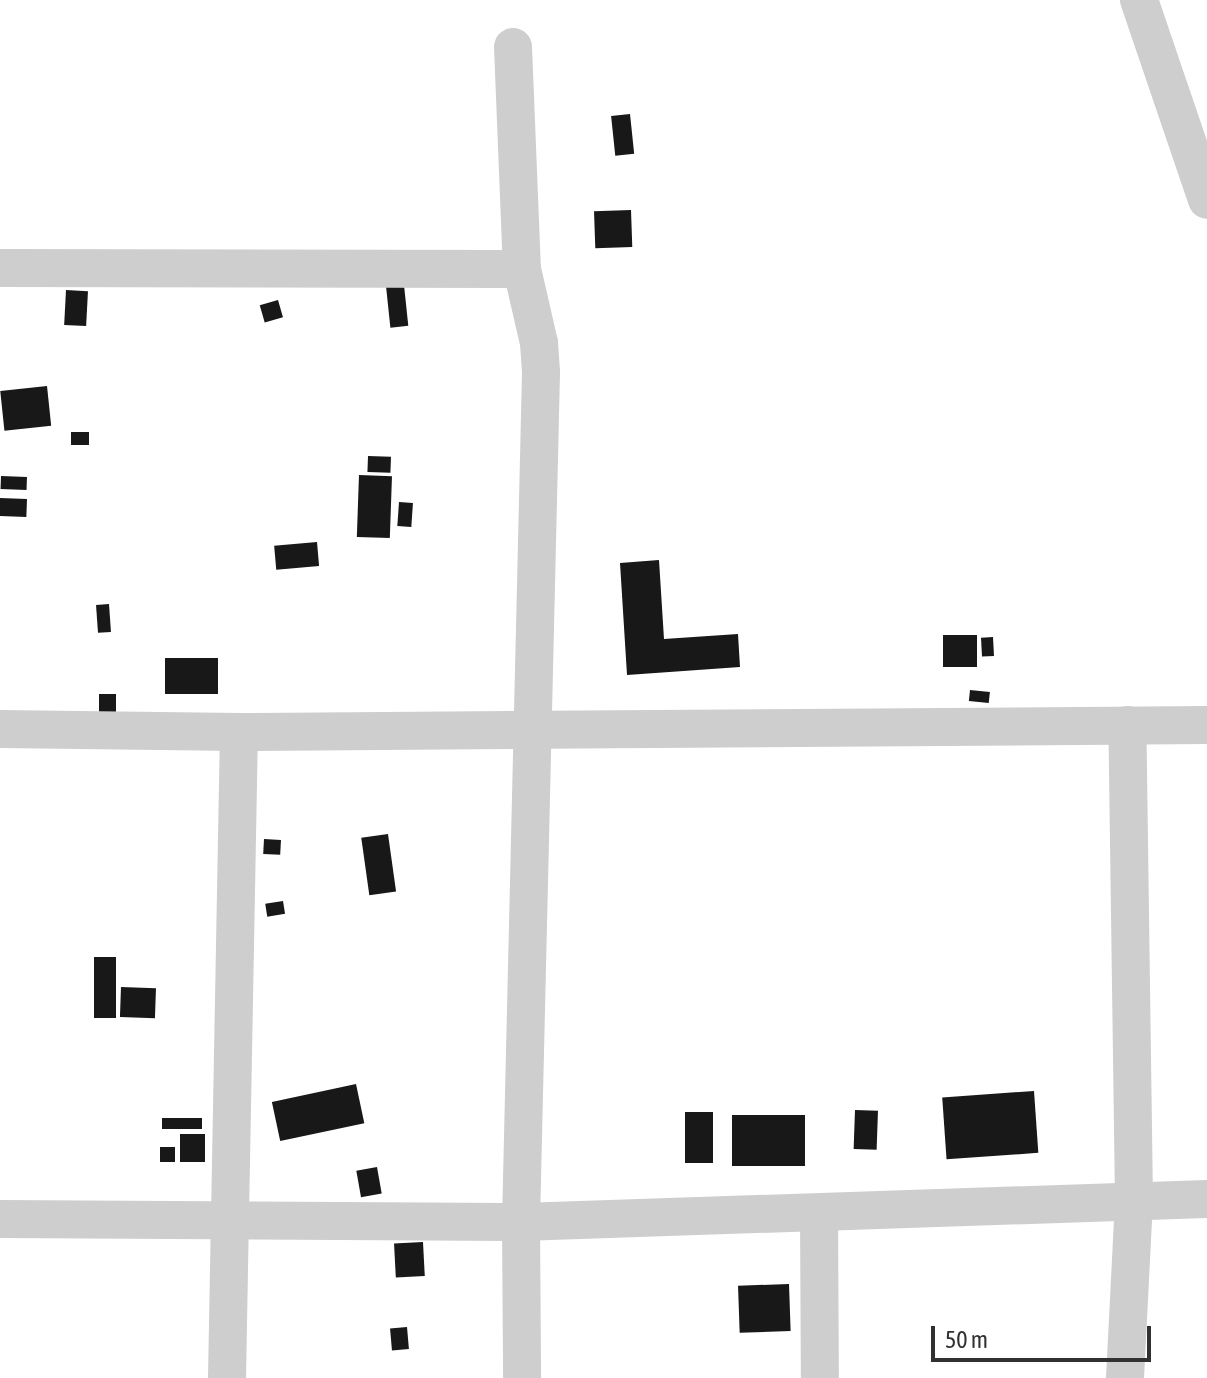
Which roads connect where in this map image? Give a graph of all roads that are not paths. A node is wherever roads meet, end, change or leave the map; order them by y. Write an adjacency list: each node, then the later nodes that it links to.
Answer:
1 (1139, 0): 3 (street)
2 (513, 47): 5 (street)
3 (1207, 200)
4 (0, 268): 5 (street)
5 (522, 269): 9 (street)
6 (1127, 725): 7 (street); 9 (street); 12 (street)
7 (1207, 725)
8 (0, 729): 10 (street)
9 (534, 731): 10 (street); 16 (street)
10 (239, 732): 15 (street)
11 (1207, 1199): 12 (street)
12 (1134, 1200): 13 (street); 20 (street)
13 (819, 1213): 16 (street); 19 (street)
14 (0, 1219): 15 (street)
15 (231, 1220): 16 (street); 17 (street)
16 (521, 1222): 18 (street)
17 (227, 1378)
18 (522, 1378)
19 (820, 1378)
20 (1125, 1378)

